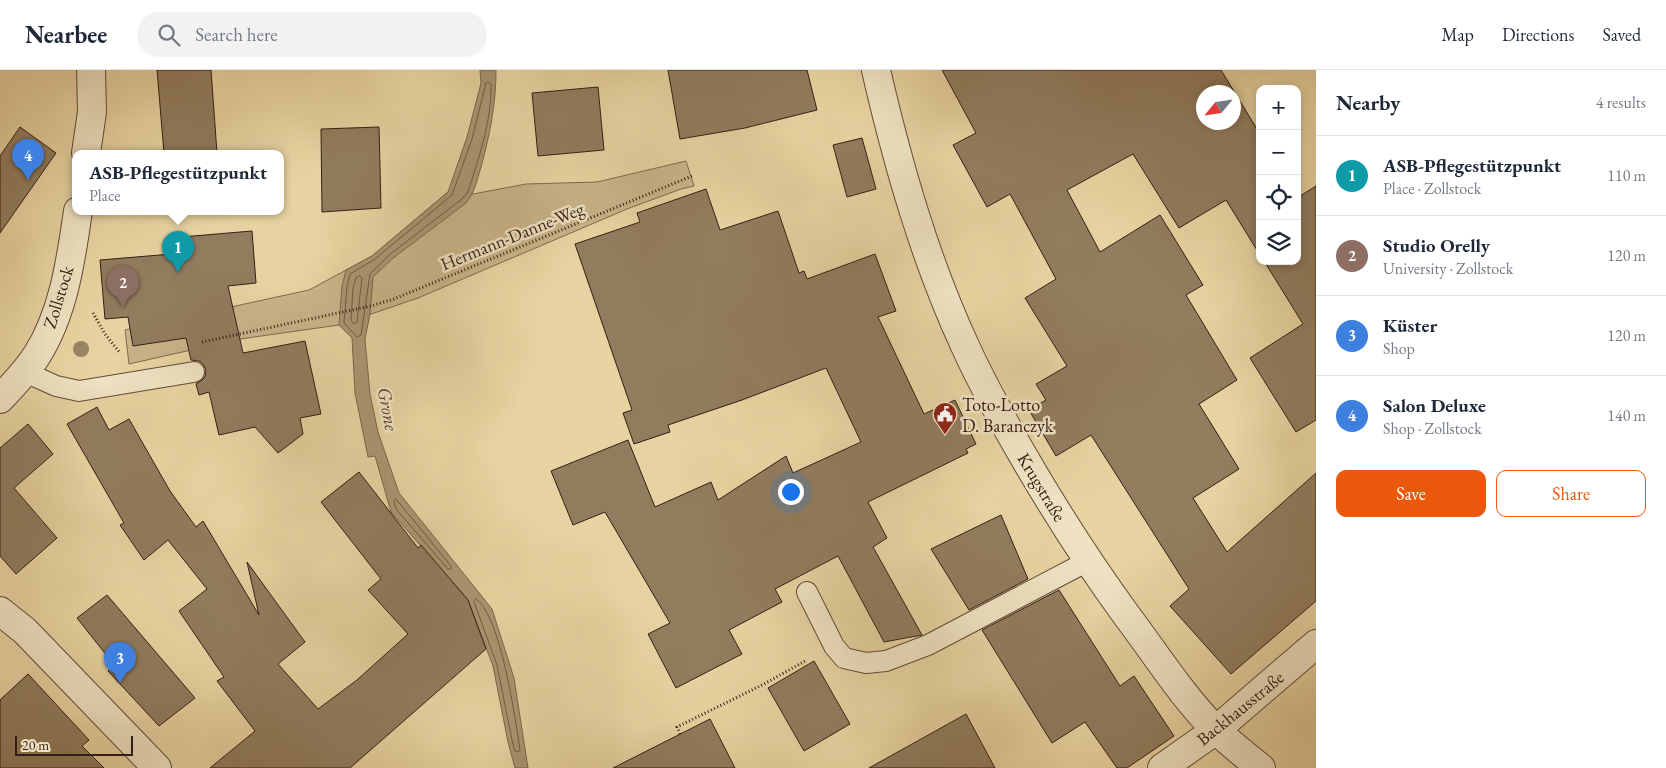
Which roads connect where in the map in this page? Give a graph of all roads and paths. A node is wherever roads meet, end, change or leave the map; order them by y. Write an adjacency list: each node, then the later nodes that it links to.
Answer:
1 (91, 70): 3 (street)
2 (876, 70): 12 (street, Krugstraße)
3 (86, 150)
4 (692, 176): 7 (path, Hermann-Danne-Weg)
5 (77, 215): 6 (street, Zollstock)
6 (62, 294): 8 (path); 9 (street, Zollstock)
7 (340, 313)
8 (123, 358)
9 (25, 372): 10 (lane); 11 (street, Zollstock)
10 (194, 372)
11 (0, 399)
12 (1088, 561): 16 (lane); 17 (street, Krugstraße)
13 (807, 592): 16 (lane)
14 (0, 611): 19 (street)
15 (1316, 644): 17 (street, Backhausstraße)
16 (834, 646): 18 (path)
17 (1216, 730): 20 (street, Backhausstraße); 21 (street, Krugstraße)
18 (680, 734)
19 (157, 768)
20 (1162, 768)
21 (1261, 768)

